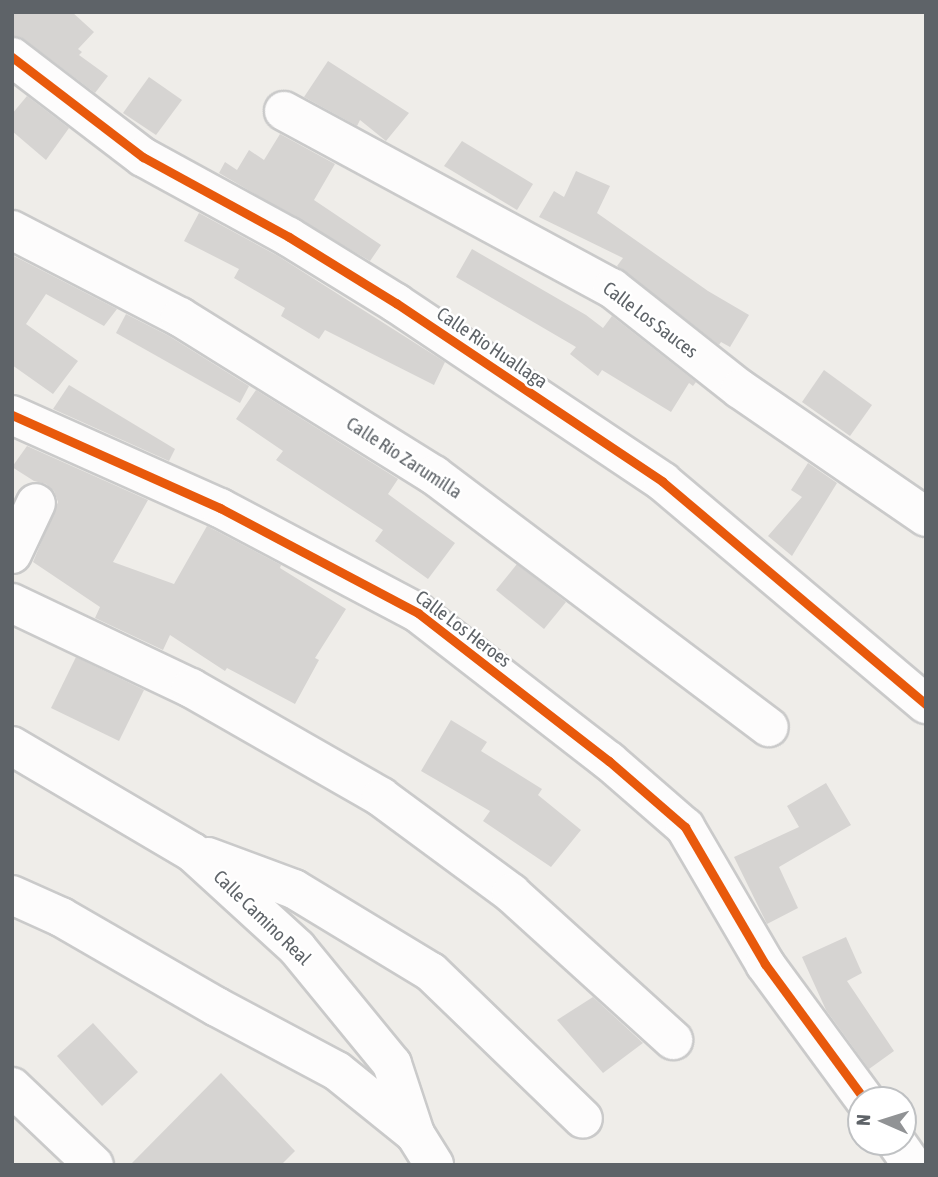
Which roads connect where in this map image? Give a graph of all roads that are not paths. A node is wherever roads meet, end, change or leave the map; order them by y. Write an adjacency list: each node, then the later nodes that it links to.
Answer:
1 (12, 57): 9 (street, Calle Rio Huallaga)
2 (284, 111): 6 (street, Calle Los Sauces)
3 (12, 230): 10 (street, Calle Rio Zarumilla)
4 (12, 415): 15 (street, Calle Los Heroes)
5 (36, 503): 7 (street)
6 (926, 517)
7 (12, 554)
8 (12, 603): 14 (street)
9 (926, 704)
10 (769, 727)
11 (12, 746): 12 (street, Calle Camino Real)
12 (192, 852): 17 (street); 18 (street, Calle Camino Real)
13 (12, 895): 18 (street)
14 (673, 1040)
15 (855, 1086)
16 (12, 1087): 19 (street)
17 (583, 1119)
18 (425, 1150)
19 (94, 1165)

